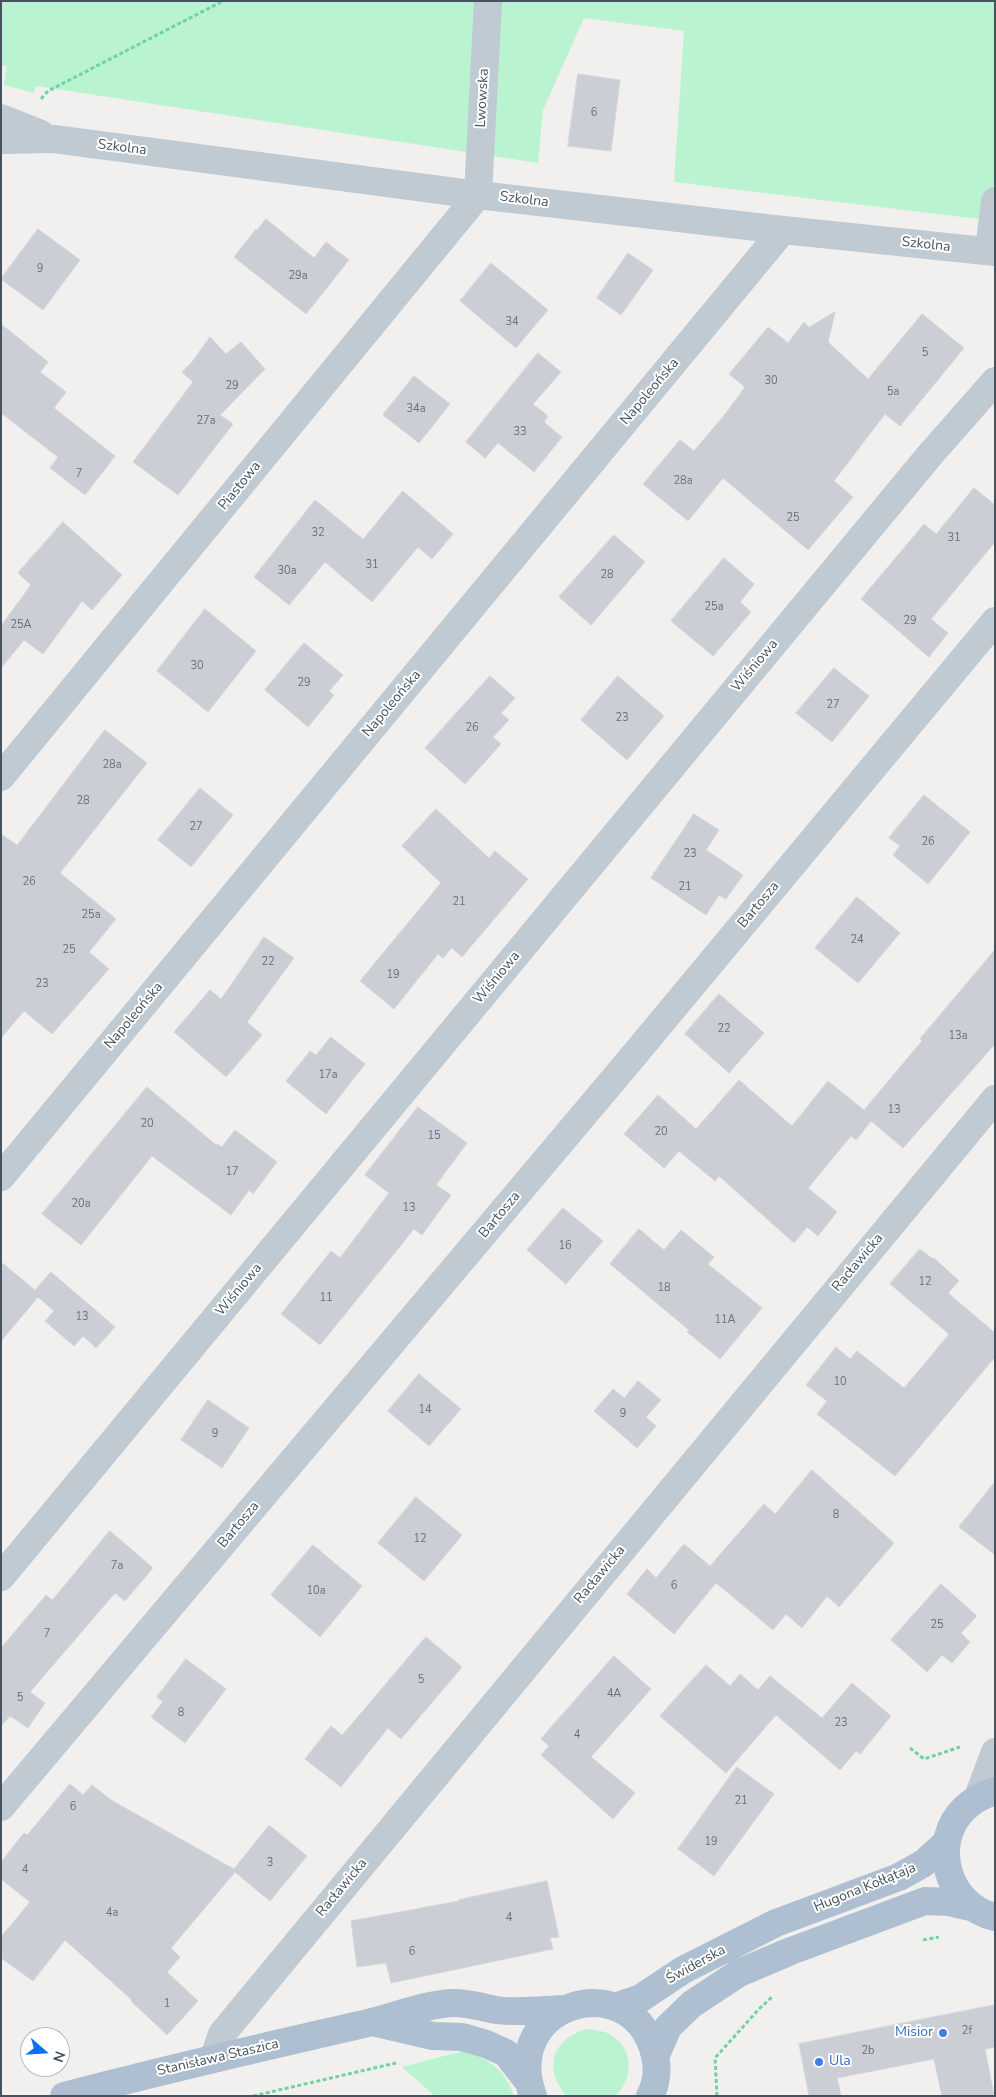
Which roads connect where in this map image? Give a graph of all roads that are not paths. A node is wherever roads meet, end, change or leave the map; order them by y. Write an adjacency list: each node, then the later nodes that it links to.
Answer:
1 (488, 1): 5 (street, Lwowska)
2 (1, 118): 3 (street, Szkolna)
3 (54, 139): 4 (street, Szkolna); 5 (street, Szkolna)
4 (1, 140)
5 (478, 195): 7 (street, Szkolna); 11 (street, Piastowa)
6 (995, 201): 8 (street)
7 (783, 230): 8 (street, Szkolna); 13 (street, Napoleońska)
8 (992, 252)
9 (995, 381): 14 (street, Wiśniowa)
10 (995, 622): 17 (street, Bartosza)
11 (1, 777)
12 (995, 1098): 25 (street, Racławicka)
13 (1, 1177)
14 (1, 1577)
15 (995, 1752): 16 (street)
16 (986, 1794): 18 (main road)
17 (1, 1807)
18 (947, 1842): 19 (main road); 20 (main road, Hugona Kołłątaja)
19 (983, 1912): 24 (main road, Świderska)
20 (776, 1923): 21 (main road, Świderska)
21 (615, 2007): 22 (main road); 24 (main road)
22 (564, 2009): 23 (main road, Stanisława Staszica); 26 (main road)
23 (373, 2022): 25 (main road, Stanisława Staszica); 26 (main road, Stanisława Staszica)
24 (656, 2055): 28 (main road)
25 (214, 2057): 27 (main road, Stanisława Staszica)
26 (530, 2088)
27 (64, 2096)
28 (650, 2096)

